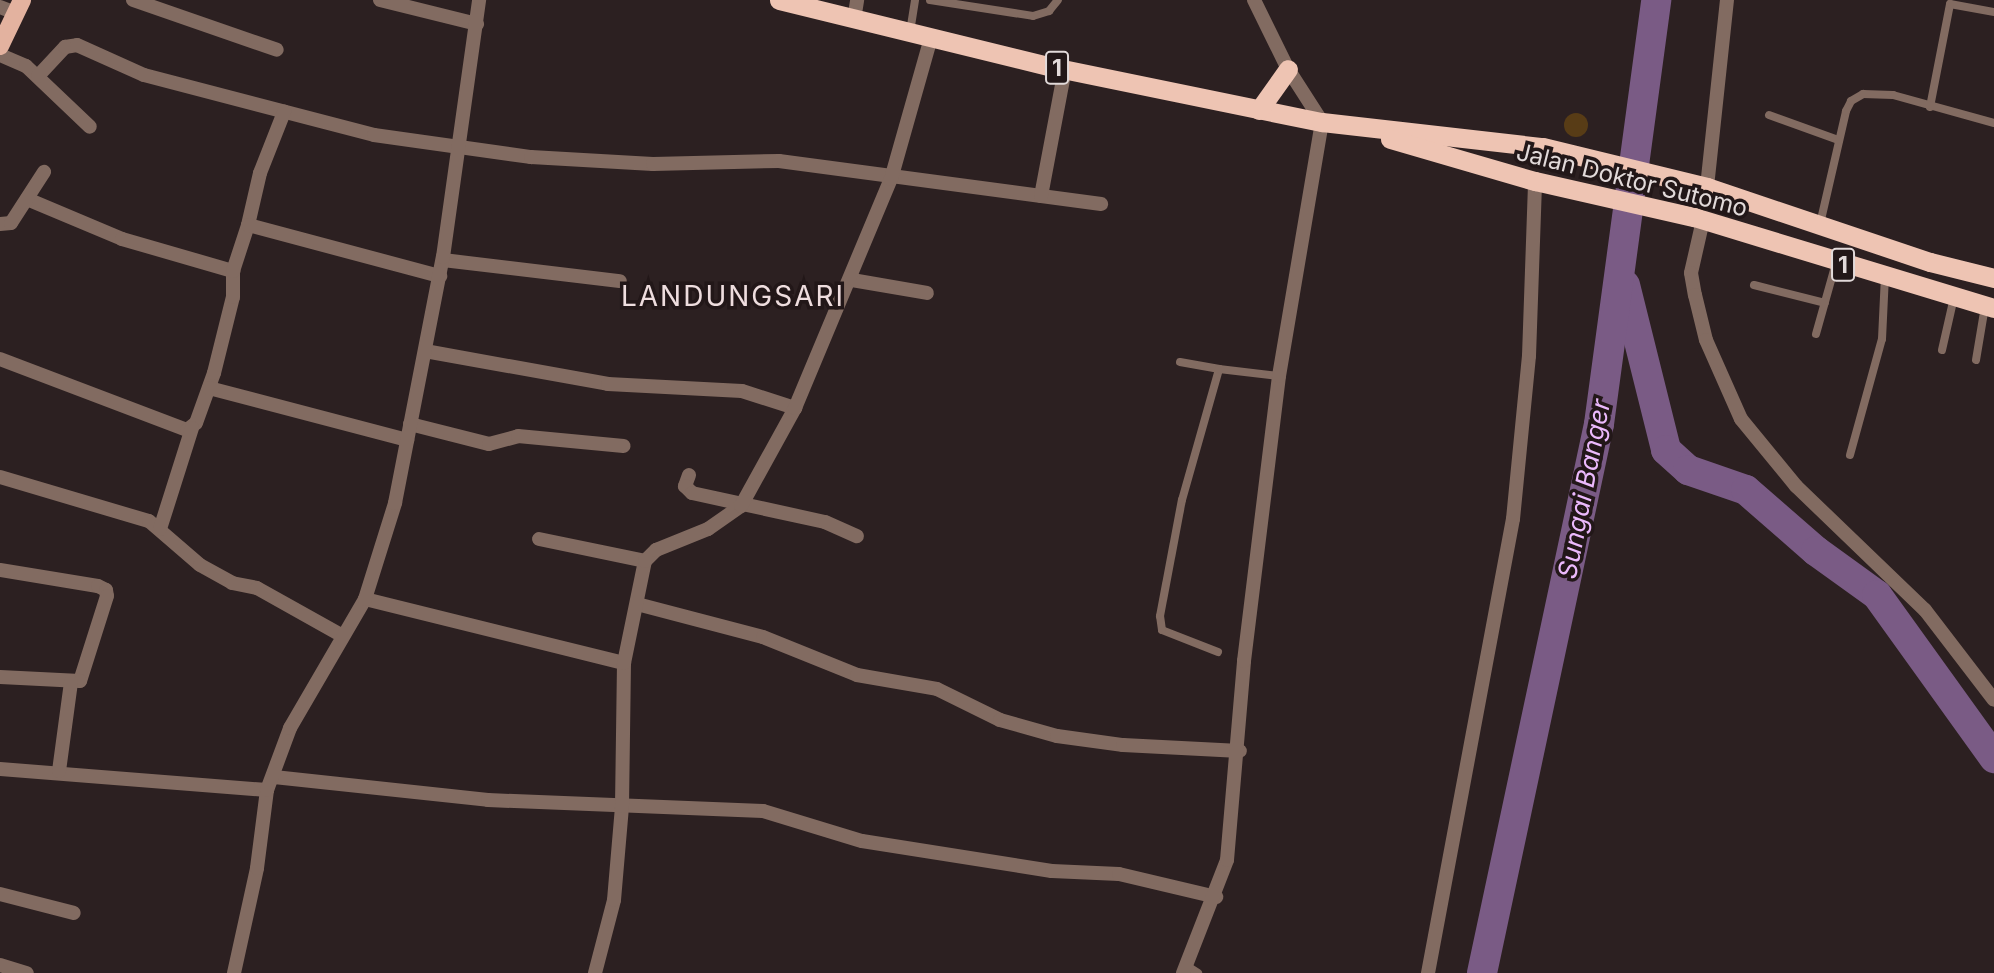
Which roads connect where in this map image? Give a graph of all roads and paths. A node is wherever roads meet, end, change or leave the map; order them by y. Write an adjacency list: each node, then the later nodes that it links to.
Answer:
1 (133, 0): 18 (street)
2 (380, 0): 14 (street)
3 (479, 0): 14 (street)
4 (779, 0): 13 (highway, Jalan Doktor Sutomo / 1)
5 (858, 0): 13 (street)
6 (915, 0): 15 (lane)
7 (930, 0): 8 (lane)
8 (1058, 0)
9 (1254, 0): 21 (street)
10 (1727, 0): 35 (street)
11 (13, 7): 17 (main road)
12 (1994, 12): 23 (lane)
13 (855, 20): 15 (highway, Jalan Doktor Sutomo / 1)
14 (477, 24): 31 (street)
15 (910, 32): 16 (highway, Jalan Doktor Sutomo / 1)
16 (931, 38): 20 (highway, Jalan Doktor Sutomo / 1); 33 (street)
17 (0, 46)
18 (277, 50)
19 (0, 55): 22 (street)
20 (1065, 69): 24 (highway, Jalan Doktor Sutomo / 1); 36 (street)
21 (1288, 69): 24 (highway); 27 (street)
22 (38, 76): 25 (street); 29 (street)
23 (1930, 107): 28 (lane); 30 (lane)
24 (1259, 110): 27 (highway, Jalan Doktor Sutomo / 1)
25 (284, 112): 31 (street); 41 (street)
26 (1769, 115): 30 (lane)
27 (1330, 123): 34 (highway, Jalan Doktor Sutomo / 1); 35 (highway, Jalan Doktor Sutomo / 1); 63 (street)
28 (1994, 123)
29 (90, 127)
30 (1838, 140): 42 (lane)
31 (461, 148): 33 (street); 43 (street)
32 (44, 172): 37 (street)
33 (891, 179): 36 (street); 49 (street)
34 (1536, 182): 39 (highway, Jalan Doktor Sutomo / 1); 100 (street)
35 (1704, 187): 42 (highway, Jalan Doktor Sutomo / 1)
36 (1041, 196): 38 (street)
37 (27, 199): 40 (street); 45 (street)
38 (1101, 204)
39 (1698, 218): 44 (highway, Jalan Doktor Sutomo / 1); 86 (street)
40 (0, 224)
41 (247, 225): 45 (street); 46 (street)
42 (1820, 225): 48 (highway, Jalan Doktor Sutomo / 1)
43 (443, 260): 46 (street); 50 (street)
44 (1836, 263): 47 (highway, Jalan Doktor Sutomo / 1); 54 (lane)
45 (233, 271): 64 (street)
46 (440, 276): 58 (street)
47 (1885, 276): 53 (highway, Jalan Doktor Sutomo / 1); 70 (lane)
48 (1994, 278)
49 (852, 280): 52 (street); 65 (street)
50 (620, 281)
51 (1754, 285): 54 (lane)
52 (927, 293)
53 (1954, 297): 55 (highway, Jalan Doktor Sutomo / 1); 57 (lane)
54 (1825, 303): 56 (lane)
55 (1989, 307): 60 (lane)
56 (1816, 334)
57 (1942, 350)
58 (425, 351): 65 (street); 66 (street)
59 (0, 359): 67 (street)
60 (1976, 360)
61 (1180, 362): 62 (lane)
62 (1219, 369): 63 (lane); 82 (lane)
63 (1279, 376): 87 (street)
64 (209, 387): 67 (street); 68 (street)
65 (795, 408): 73 (street)
66 (410, 424): 68 (street); 69 (street)
67 (192, 428): 74 (street)
68 (407, 440): 79 (street)
69 (624, 446)
70 (1850, 455)
71 (689, 475): 73 (street)
72 (0, 477): 74 (street)
73 (741, 506): 75 (street); 77 (street)
74 (160, 529): 81 (street)
75 (857, 536)
76 (539, 539): 77 (street)
77 (645, 561): 80 (street)
78 (0, 570): 85 (street)
79 (365, 599): 81 (street); 83 (street)
80 (637, 604): 83 (street); 87 (street)
81 (343, 636): 90 (street)
82 (1218, 652)
83 (624, 663): 91 (street)
84 (0, 677): 85 (street)
85 (71, 682): 89 (street)
86 (1993, 697)
87 (1240, 751): 93 (street)
88 (0, 769): 89 (street)
89 (59, 771): 90 (street)
90 (271, 784): 91 (street); 98 (street)
91 (622, 806): 93 (street); 99 (street)
92 (0, 894): 94 (street)
93 (1216, 897): 96 (street)
94 (74, 913)
95 (0, 965): 97 (street)
96 (1189, 971)
97 (27, 973)
98 (234, 973)
99 (595, 973)
100 (1428, 973)

